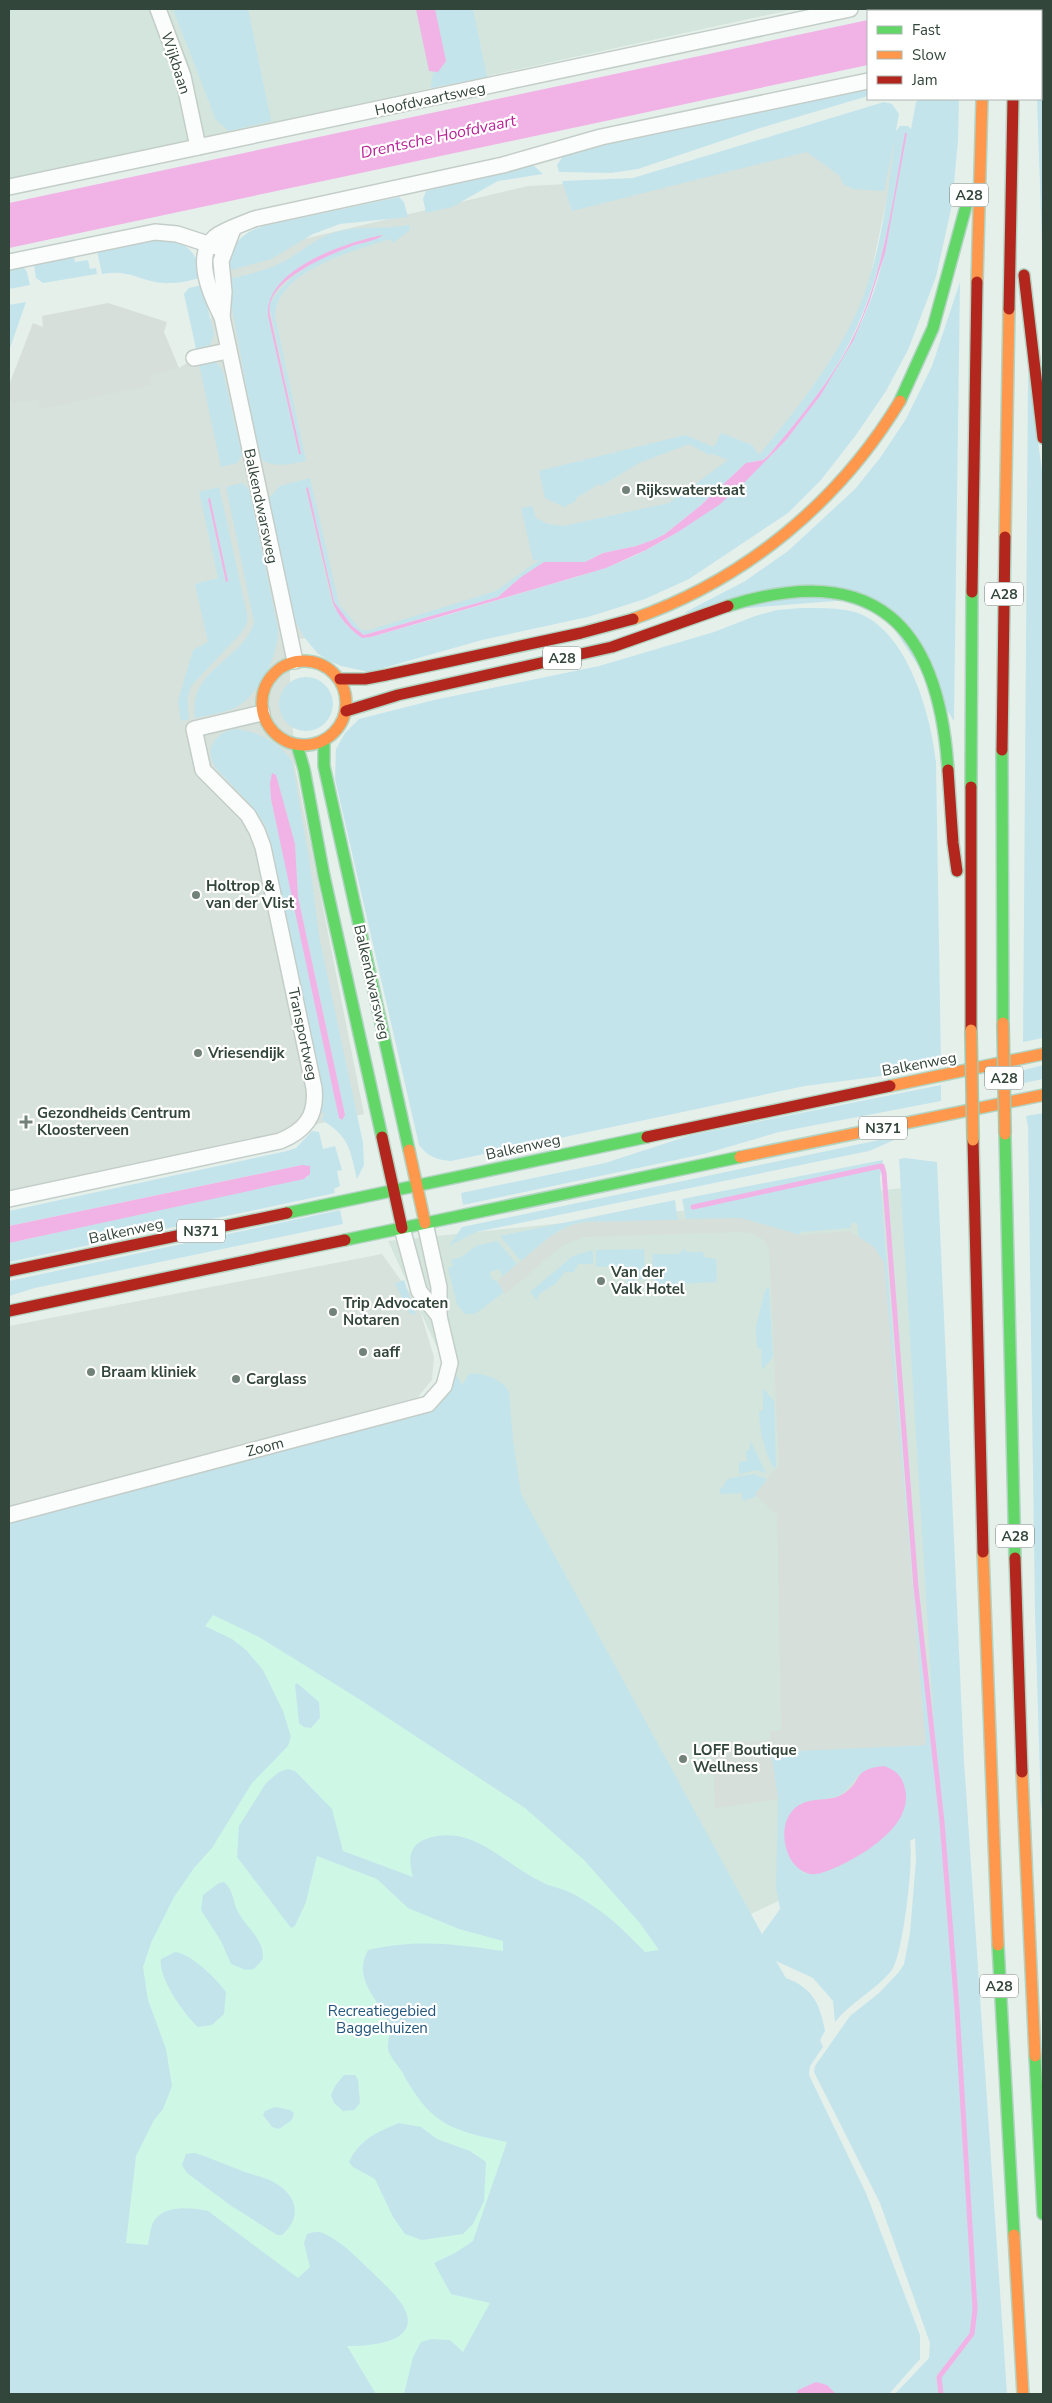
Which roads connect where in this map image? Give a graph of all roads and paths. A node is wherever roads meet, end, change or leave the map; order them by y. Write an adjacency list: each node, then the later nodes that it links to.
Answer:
1 (158, 9): 6 (street, Wijkbaan)
2 (850, 9): 6 (street, Hoofdvaartsweg)
3 (867, 81): 10 (street)
4 (982, 100): 7 (main road, A28)
5 (1013, 100): 8 (main road, A28)
6 (198, 147): 9 (street, Hoofdvaartsweg)
7 (979, 158): 19 (main road, A28); 24 (main road, A28)
8 (1012, 166): 17 (main road, A28); 37 (main road, A28, bridge)
9 (9, 187)
10 (232, 229): 11 (street); 12 (street)
11 (209, 244): 12 (street); 13 (street); 14 (street, Balkendwarsweg)
12 (224, 249): 14 (street, Balkendwarsweg)
13 (9, 262)
14 (222, 317): 15 (street, Balkendwarsweg)
15 (228, 351): 16 (street); 18 (street, Balkendwarsweg)
16 (194, 358)
17 (1043, 438)
18 (295, 661): 19 (main road); 21 (main road)
19 (340, 679): 20 (main road)
20 (346, 711): 22 (main road); 24 (main road, A28)
21 (262, 713): 23 (main road); 29 (street, Transportweg)
22 (324, 741): 23 (main road); 27 (main road, Balkendwarsweg)
23 (297, 745): 28 (main road, Balkendwarsweg)
24 (971, 936): 39 (main road, A28, bridge)
25 (1043, 1054): 27 (main road, Balkenweg / N371)
26 (1043, 1095): 30 (main road, N371)
27 (418, 1185): 28 (main road, Balkenweg / N371); 30 (main road, Balkendwarsweg)
28 (393, 1190): 31 (main road, Zoom); 32 (main road, Balkenweg / N371)
29 (9, 1199)
30 (425, 1223): 31 (main road, N371); 34 (street, Zoom)
31 (402, 1228): 33 (main road, N371); 34 (street, Zoom)
32 (9, 1271)
33 (9, 1311)
34 (439, 1316): 35 (street, Zoom)
35 (9, 1515)
36 (1039, 1878): 37 (main road, A28)
37 (1028, 1937): 38 (main road, A28)
38 (1043, 2214)
39 (1023, 2394)

